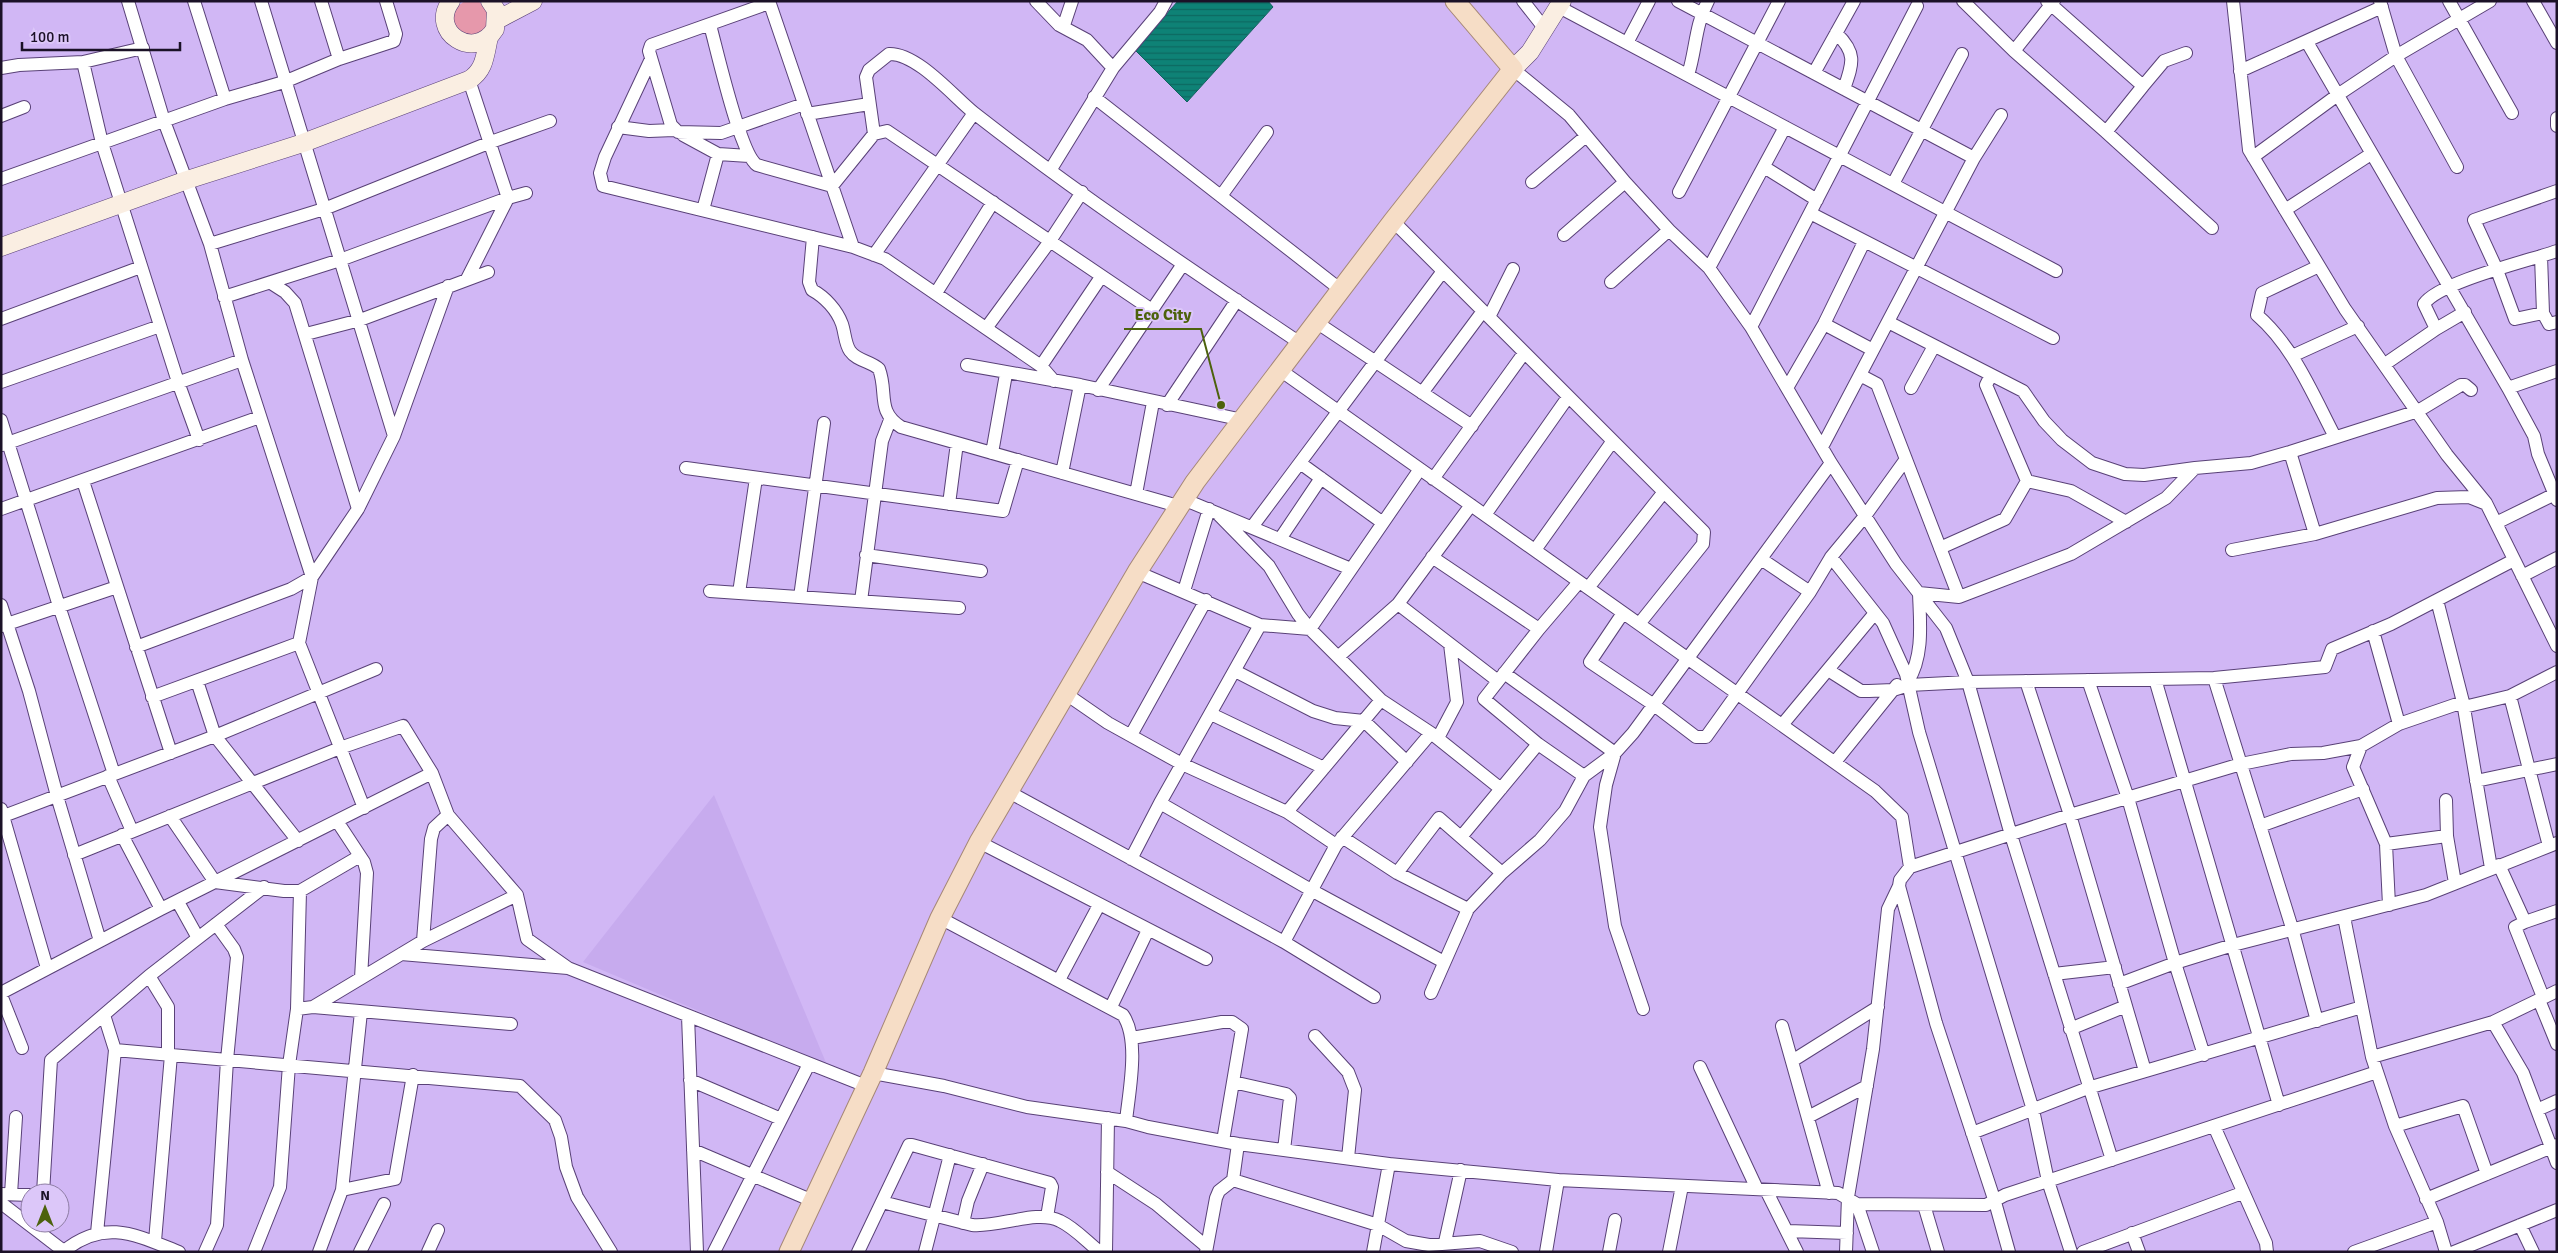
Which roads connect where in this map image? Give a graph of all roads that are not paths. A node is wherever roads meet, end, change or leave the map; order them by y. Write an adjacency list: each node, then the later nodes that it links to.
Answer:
1 (128, 1): 43 (street)
2 (194, 1): 66 (street)
3 (261, 1): 59 (street)
4 (321, 1): 48 (street)
5 (386, 1): 48 (street)
6 (451, 1): 42 (street)
7 (533, 1): 30 (street)
8 (1036, 1): 33 (street)
9 (1072, 1): 33 (street)
10 (1166, 1): 53 (street)
11 (1456, 1): 36 (main road)
12 (1523, 1): 34 (street)
13 (1648, 1): 39 (street)
14 (1678, 1): 29 (street)
15 (1708, 1): 29 (street)
16 (1779, 1): 40 (street)
17 (1854, 1): 35 (street)
18 (1963, 1): 44 (street)
19 (2233, 1): 55 (street)
20 (2449, 1): 31 (street)
21 (2490, 1): 31 (street)
22 (2533, 1): 41 (street)
23 (496, 2): 30 (street)
24 (769, 2): 32 (street); 70 (street)
25 (2050, 2): 44 (street); 60 (street)
26 (1560, 4): 34 (street); 39 (street)
27 (2381, 4): 38 (street); 47 (street)
28 (1916, 6): 67 (street)
29 (1701, 14): 40 (street); 57 (street)
30 (497, 20): 37 (street)
31 (2458, 20): 47 (street); 72 (street)
32 (710, 25): 49 (street); 80 (street)
33 (1059, 25): 53 (street)
34 (1545, 30): 54 (street)
35 (1836, 33): 56 (street); 61 (street)
36 (1482, 36): 54 (main road); 62 (main road)
37 (489, 37): 42 (street); 51 (street)
38 (2307, 42): 55 (street); 63 (street)
39 (1627, 43): 57 (street)
40 (1757, 43): 56 (street); 65 (street)
41 (2557, 43)
42 (469, 44): 51 (street)
43 (144, 48): 50 (street); 76 (street)
44 (2014, 51): 85 (street)
45 (2186, 53): 60 (street)
46 (1962, 54): 82 (street)
47 (2396, 56): 63 (street); 98 (street)
48 (339, 58): 59 (street)
49 (651, 59): 79 (street); 83 (street)
50 (83, 62): 52 (street); 89 (street)
51 (483, 67): 58 (street)
52 (1, 68)
53 (1113, 68): 64 (street)
54 (1513, 69): 62 (main road); 87 (street)
55 (2240, 71): 95 (street)
56 (1814, 73): 61 (street)
57 (1688, 75): 65 (street)
58 (469, 80): 88 (street); 90 (street)
59 (284, 82): 66 (street); 90 (street)
60 (2143, 86): 85 (street)
61 (1844, 89): 67 (street)
62 (1496, 91): 121 (main road)
63 (2339, 94): 92 (street); 95 (street)
64 (1094, 97): 100 (street); 111 (street)
65 (1729, 97): 81 (street); 109 (street)
66 (225, 100): 76 (street)
67 (1868, 101): 82 (street); 94 (street)
68 (869, 104): 70 (street); 71 (street); 86 (street)
69 (24, 107): 73 (street)
70 (806, 109): 80 (street); 106 (street)
71 (974, 113): 97 (street); 100 (street)
72 (2512, 113)
73 (1, 116)
74 (2001, 116): 96 (street)
75 (2557, 118): 78 (street)
76 (164, 121): 89 (street); 102 (street)
77 (550, 121): 88 (street)
78 (2557, 126)
79 (618, 127): 83 (street); 117 (street)
80 (739, 127): 83 (street); 93 (street)
81 (1785, 127): 94 (street); 99 (street)
82 (1922, 130): 96 (street); 105 (street)
83 (676, 131): 91 (street)
84 (1267, 132): 111 (street)
85 (2106, 132): 122 (street)
86 (874, 134): 97 (street); 106 (street)
87 (1586, 136): 103 (street); 104 (street)
88 (491, 142): 112 (street); 116 (street)
89 (102, 143): 101 (street); 115 (street)
90 (303, 143): 102 (street); 116 (street)
91 (718, 154): 93 (street); 117 (street)
92 (2371, 154): 118 (street); 150 (street)
93 (749, 156): 106 (street)
94 (1840, 156): 105 (street); 113 (street)
95 (2253, 157): 118 (street)
96 (1974, 158): 119 (street)
97 (938, 165): 114 (street); 132 (street)
98 (2457, 166)
99 (1764, 167): 113 (street); 138 (street)
100 (1051, 169): 108 (street)
101 (1, 179)
102 (186, 180): 115 (street); 128 (street)
103 (1532, 182)
104 (1625, 182): 123 (street); 124 (street)
105 (1893, 184): 119 (street)
106 (832, 186): 130 (street)
107 (2557, 191): 141 (street)
108 (1082, 192): 126 (street); 135 (street)
109 (1679, 192)
110 (526, 193): 112 (street)
111 (1221, 196): 151 (street)
112 (508, 198): 134 (street); 146 (street)
113 (1817, 200): 120 (street)
114 (993, 202): 126 (street); 152 (street)
115 (122, 204): 129 (street); 137 (street)
116 (324, 209): 128 (street); 134 (street)
117 (703, 210): 125 (street)
118 (2285, 210): 136 (street)
119 (1945, 212): 139 (street); 143 (street)
120 (1810, 213): 127 (street); 168 (street)
121 (1393, 221): 142 (street); 151 (main road)
122 (2212, 228)
123 (1670, 230): 138 (street); 147 (street)
124 (1564, 236)
125 (813, 237): 130 (street); 204 (street)
126 (1050, 241): 145 (street); 167 (street)
127 (1864, 242): 139 (street); 164 (street)
128 (210, 244): 153 (street)
129 (1, 247)
130 (853, 247): 132 (street)
131 (2557, 251): 133 (street)
132 (874, 255): 152 (street)
133 (2541, 256): 141 (street); 158 (street)
134 (340, 260): 148 (street); 160 (street)
135 (1183, 264): 154 (street); 155 (street)
136 (2319, 266): 166 (street); 176 (street)
137 (142, 267): 159 (street); 165 (street)
138 (1710, 268): 168 (street)
139 (1915, 268): 162 (street); 171 (street)
140 (1513, 269): 157 (street)
141 (2498, 270): 150 (street); 158 (street)
142 (1443, 271): 157 (street); 178 (street)
143 (2056, 271)
144 (488, 272): 146 (street)
145 (1101, 276): 155 (street); 181 (street)
146 (467, 279): 149 (street)
147 (1611, 282)
148 (271, 283): 153 (street); 170 (street)
149 (448, 286): 160 (street); 208 (street)
150 (2450, 286): 156 (street); 169 (street)
151 (1341, 290): 161 (main road)
152 (936, 293): 167 (street)
153 (224, 297): 177 (street)
154 (1237, 300): 172 (street); 199 (street)
155 (1152, 310): 194 (street)
156 (2465, 312): 169 (street); 193 (street)
157 (1486, 314): 175 (street); 196 (street)
158 (2543, 314): 163 (street)
159 (1, 319)
160 (360, 320): 170 (street); 208 (street)
161 (1316, 322): 172 (main road); 178 (street)
162 (1888, 322): 173 (street); 174 (street)
163 (2557, 322)
164 (1824, 324): 174 (street); 191 (street)
165 (160, 326): 188 (street); 189 (street)
166 (2358, 326): 176 (street); 179 (street)
167 (987, 327): 181 (street)
168 (1751, 327): 191 (street)
169 (2436, 329): 179 (street)
170 (306, 334): 241 (street)
171 (2053, 338)
172 (1300, 343): 182 (main road)
173 (1934, 346): 185 (street); 192 (street)
174 (1873, 350): 186 (street)
175 (1524, 353): 197 (street); 207 (street)
176 (2292, 356): 209 (street)
177 (242, 360): 189 (street); 202 (street)
178 (1376, 362): 196 (street); 201 (street)
179 (2385, 364): 200 (street)
180 (967, 365): 184 (street)
181 (1041, 366): 187 (street)
182 (1280, 370): 201 (street); 205 (main road)
183 (2557, 371): 193 (street)
184 (1006, 374): 187 (street); 216 (street)
185 (1991, 375): 222 (street); 229 (street)
186 (1860, 376): 214 (street); 217 (street)
187 (1054, 381): 190 (street)
188 (1, 382)
189 (178, 382): 210 (street); 213 (street)
190 (1080, 385): 194 (street); 224 (street)
191 (1787, 388): 214 (street)
192 (1911, 388)
193 (2508, 388): 234 (street)
194 (1098, 390): 198 (street)
195 (2470, 390): 200 (street)
196 (1422, 392): 207 (street)
197 (1568, 397): 211 (street); 243 (street)
198 (1153, 402): 199 (street); 233 (street)
199 (1167, 404): 205 (street)
200 (2418, 411): 209 (street); 238 (street)
201 (1338, 412): 219 (street); 223 (street)
202 (260, 417): 210 (street); 264 (street)
203 (1, 420): 213 (street)
204 (890, 420): 212 (street); 232 (street)
205 (1243, 420): 236 (main road)
206 (824, 423): 230 (street)
207 (1472, 426): 227 (street)
208 (394, 436): 241 (street)
209 (2336, 437): 215 (street)
210 (199, 440): 228 (street)
211 (1612, 442): 231 (street); 252 (street)
212 (957, 443): 216 (street); 237 (street)
213 (5, 444): 235 (street)
214 (1822, 447): 220 (street)
215 (2290, 452): 222 (street); 249 (street)
216 (992, 453): 218 (street)
217 (1906, 459): 244 (street); 251 (street)
218 (1018, 460): 224 (street); 237 (street)
219 (1300, 463): 226 (street); 248 (street)
220 (1831, 463): 244 (street); 258 (street)
221 (686, 468): 225 (street)
222 (2195, 468): 245 (street)
223 (1420, 469): 227 (street); 246 (street)
224 (1062, 473): 233 (street)
225 (756, 478): 230 (street); 270 (street)
226 (1321, 478): 246 (street); 250 (street)
227 (1434, 479): 239 (street)
228 (83, 481): 235 (street); 266 (street)
229 (2027, 481): 245 (street); 251 (street)
230 (815, 486): 232 (street); 273 (street)
231 (1663, 493): 265 (street); 284 (street)
232 (874, 494): 237 (street); 254 (street)
233 (1136, 494): 236 (street)
234 (2556, 496): 247 (street)
235 (26, 500): 240 (street); 279 (street)
236 (1180, 503): 242 (street); 262 (main road)
237 (950, 504)
238 (2486, 504): 247 (street); 249 (street)
239 (1471, 505): 243 (street); 255 (street)
240 (1, 509)
241 (358, 509): 264 (street)
242 (1213, 511): 248 (street); 268 (street); 286 (street)
243 (1485, 515): 252 (street)
244 (1865, 516): 256 (street); 271 (street)
245 (2126, 522): 272 (street)
246 (1383, 523): 260 (street)
247 (2496, 523): 259 (street)
248 (1252, 528): 250 (street)
249 (2316, 534): 253 (street)
250 (1280, 539): 260 (street)
251 (1940, 548): 272 (street)
252 (1535, 550): 265 (street)
253 (2232, 550)
254 (866, 555): 261 (street); 276 (street)
255 (1432, 557): 277 (street); 287 (street)
256 (1831, 557): 269 (street); 282 (street)
257 (2557, 558): 263 (street)
258 (1762, 559): 269 (street); 294 (street)
259 (2514, 560): 263 (street); 275 (street)
260 (1352, 569): 286 (street)
261 (982, 571)
262 (1137, 572): 268 (street); 310 (main road)
263 (2522, 576): 291 (street)
264 (312, 577): 289 (street); 292 (street)
265 (1584, 585): 281 (street); 287 (street)
266 (117, 587): 279 (street); 292 (street)
267 (710, 591): 270 (street)
268 (1184, 591): 274 (street)
269 (1810, 592): 309 (street)
270 (739, 593): 273 (street)
271 (1919, 593): 272 (street); 302 (street); 306 (street)
272 (1958, 597)
273 (800, 598): 276 (street)
274 (1206, 600): 285 (street); 320 (street)
275 (2437, 600): 288 (street); 315 (street)
276 (861, 602): 280 (street)
277 (1398, 604): 290 (street); 293 (street)
278 (1, 606): 283 (street)
279 (59, 606): 283 (street); 336 (street)
280 (959, 608)
281 (1623, 613): 284 (street); 314 (street)
282 (1875, 613): 296 (street); 302 (street)
283 (4, 624): 344 (street)
284 (1639, 624): 294 (street)
285 (1260, 625): 286 (street); 297 (street)
286 (1310, 629): 293 (street)
287 (1538, 629): 299 (street)
288 (2373, 631): 300 (street); 318 (street)
289 (299, 643): 304 (street); 308 (street)
290 (1450, 644): 299 (street); 322 (street)
291 (2557, 646)
292 (136, 647): 312 (street)
293 (1339, 656): 313 (street)
294 (1688, 659): 309 (street); 314 (street)
295 (376, 669): 308 (street)
296 (1828, 670): 307 (street); 319 (street)
297 (1235, 671): 316 (street); 317 (street)
298 (2557, 672): 311 (street)
299 (1501, 677): 323 (street); 327 (street)
300 (2214, 678): 301 (street); 331 (street)
301 (2155, 679): 303 (street); 338 (street)
302 (1908, 680): 306 (street); 307 (street); 366 (street)
303 (2088, 680): 305 (street); 345 (street)
304 (197, 681): 312 (street); 321 (street)
305 (2026, 681): 306 (street); 352 (street)
306 (1968, 682): 357 (street)
307 (1894, 690): 329 (street)
308 (318, 692): 321 (street); 325 (street)
309 (1736, 693): 314 (street); 319 (street)
310 (1066, 694): 320 (street); 343 (main road)
311 (2510, 696): 315 (street); 334 (street)
312 (152, 698): 326 (street)
313 (1381, 700): 317 (street); 322 (street)
314 (1654, 705): 327 (street)
315 (2463, 705): 318 (street); 339 (street)
316 (1211, 714): 330 (street); 333 (street)
317 (1364, 721): 328 (street); 333 (street)
318 (2398, 724): 324 (street)
319 (1782, 725): 329 (street)
320 (1131, 735): 330 (street)
321 (215, 736): 326 (street); 340 (street)
322 (1434, 736): 328 (street); 341 (street)
323 (1538, 744): 337 (street); 341 (street)
324 (2361, 746): 331 (street); 342 (street)
325 (340, 748): 335 (street); 340 (street); 348 (street)
326 (171, 753): 336 (street)
327 (1615, 753): 337 (street); 419 (street)
328 (1407, 762): 361 (street)
329 (1834, 762): 370 (street)
330 (1182, 764): 347 (street); 349 (street)
331 (2241, 764): 338 (street); 355 (street)
332 (2557, 764): 334 (street)
333 (1324, 768): 349 (street)
334 (2529, 770): 339 (street); 364 (street)
335 (432, 773): 348 (street); 351 (street)
336 (111, 775): 344 (street); 356 (street)
337 (1584, 776): 372 (street)
338 (2183, 781): 345 (street); 396 (street)
339 (2476, 781): 369 (street)
340 (252, 783): 353 (street); 360 (street)
341 (1501, 789): 359 (street)
342 (2363, 789): 355 (street); 363 (street)
343 (1009, 792): 362 (main road); 368 (street)
344 (57, 796): 350 (street); 365 (street)
345 (2128, 798): 352 (street); 400 (street)
346 (2446, 800): 358 (street)
347 (1160, 803): 368 (street); 377 (street)
348 (364, 808): 354 (street)
349 (1287, 812): 361 (street)
350 (2, 814): 402 (street)
351 (448, 815): 379 (street); 394 (street)
352 (2070, 815): 357 (street); 401 (street)
353 (170, 816): 356 (street); 373 (street)
354 (337, 821): 360 (street); 367 (street)
355 (2260, 826): 390 (street)
356 (127, 833): 365 (street); 383 (street)
357 (2011, 835): 366 (street); 404 (street)
358 (2447, 836): 363 (street); 374 (street)
359 (1461, 838): 371 (street); 372 (street)
360 (298, 841): 373 (street)
361 (1339, 841): 371 (street); 377 (street)
362 (979, 842): 381 (street); 387 (main road)
363 (2386, 844): 382 (street)
364 (2553, 845): 369 (street)
365 (74, 854): 393 (street)
366 (1956, 854): 370 (street); 454 (street)
367 (360, 856): 378 (street); 406 (street)
368 (1131, 859): 395 (street)
369 (2495, 866): 374 (street); 388 (street)
370 (1910, 867): 375 (street)
371 (1397, 873): 384 (street)
372 (1502, 873): 384 (street)
373 (215, 882): 376 (street); 380 (street)
374 (2455, 883): 382 (street)
375 (1899, 886): 417 (street); 463 (street)
376 (264, 887): 378 (street); 389 (street)
377 (1311, 890): 395 (street); 399 (street)
378 (300, 891): 420 (street)
379 (517, 895): 394 (street); 403 (street)
380 (178, 902): 383 (street); 392 (street)
381 (1098, 905): 391 (street); 407 (street)
382 (2389, 905): 386 (street)
383 (161, 909): 393 (street)
384 (1468, 909): 399 (street)
385 (2557, 911): 388 (street)
386 (2344, 916): 390 (street); 418 (street)
387 (940, 918): 407 (street); 448 (main road)
388 (2525, 922): 413 (street)
389 (216, 924): 392 (street); 438 (street)
390 (2292, 928): 396 (street); 424 (street)
391 (1148, 930): 398 (street); 416 (street)
392 (198, 938): 405 (street)
393 (100, 941): 402 (street)
394 (423, 941): 397 (street)
395 (1284, 942): 412 (street)
396 (2233, 944): 400 (street); 431 (street)
397 (401, 954): 403 (street); 406 (street)
398 (1206, 959)
399 (1444, 962): 410 (street)
400 (2175, 963): 408 (street); 436 (street)
401 (2115, 967): 404 (street); 408 (street)
402 (47, 968): 411 (street)
403 (568, 968): 423 (street)
404 (2054, 974): 428 (street)
405 (149, 976): 422 (street); 435 (street)
406 (361, 978): 415 (street)
407 (1059, 980): 416 (street)
408 (2119, 984): 414 (street)
409 (2557, 991): 413 (street)
410 (1431, 993)
411 (1, 994): 433 (street)
412 (1374, 997)
413 (2541, 998): 425 (street); 432 (street)
414 (2126, 1006): 428 (street); 444 (street)
415 (313, 1007): 420 (street); 421 (street)
416 (1111, 1007): 430 (street)
417 (1878, 1007): 439 (street); 450 (street)
418 (2362, 1007): 424 (street); 437 (street)
419 (1643, 1009)
420 (297, 1010): 441 (street)
421 (361, 1012): 426 (street); 443 (street)
422 (104, 1014): 434 (street); 482 (street)
423 (688, 1016): 440 (street); 447 (street)
424 (2316, 1021): 431 (street)
425 (2493, 1022): 437 (street); 455 (street)
426 (511, 1024)
427 (1782, 1026): 439 (street)
428 (2070, 1029): 451 (street)
429 (1315, 1036): 470 (street)
430 (1132, 1038): 449 (street); 460 (street)
431 (2261, 1039): 436 (street); 453 (street)
432 (2557, 1044)
433 (22, 1048)
434 (115, 1050): 435 (street); 508 (street)
435 (169, 1055): 438 (street); 511 (street)
436 (2204, 1055): 444 (street)
437 (2372, 1057): 445 (street)
438 (227, 1060): 441 (street); 517 (street)
439 (1792, 1060): 458 (street)
440 (809, 1064): 448 (street); 459 (street)
441 (289, 1065): 443 (street); 518 (street)
442 (1700, 1067): 485 (street)
443 (355, 1070): 446 (street); 484 (street)
444 (2145, 1071): 451 (street)
445 (2377, 1072): 453 (street); 462 (street)
446 (413, 1075): 484 (street); 522 (street)
447 (690, 1080): 459 (street); 467 (street)
448 (870, 1080): 457 (street); 491 (main road)
449 (1233, 1082): 464 (street); 468 (street)
450 (1867, 1086): 458 (street); 492 (street)
451 (2088, 1088): 454 (street); 471 (street)
452 (2557, 1101): 455 (street)
453 (2279, 1105): 461 (street)
454 (2033, 1110): 463 (street); 481 (street)
455 (2537, 1110): 466 (street)
456 (16, 1117): 488 (street)
457 (1108, 1118): 460 (street); 476 (street)
458 (1808, 1118): 486 (street)
459 (781, 1119): 478 (street)
460 (1126, 1121): 464 (street)
461 (2214, 1126): 471 (street); 487 (street)
462 (2395, 1126): 477 (street); 490 (street)
463 (1972, 1133): 494 (street)
464 (1223, 1141): 465 (street)
465 (1238, 1144): 468 (street); 479 (street)
466 (2554, 1146): 472 (street); 477 (street)
467 (693, 1150): 478 (street); 523 (street)
468 (1284, 1150): 470 (street)
469 (950, 1155): 473 (street); 493 (street); 499 (street)
470 (1348, 1158): 474 (street)
471 (2112, 1160): 481 (street)
472 (2557, 1163)
473 (983, 1164): 500 (street); 503 (street)
474 (1389, 1164): 475 (street); 504 (street)
475 (1461, 1170): 480 (street); 512 (street)
476 (1107, 1172): 513 (street); 528 (street)
477 (2488, 1174): 490 (street)
478 (753, 1175): 491 (street); 524 (street)
479 (1233, 1180): 504 (street); 513 (street)
480 (1558, 1180): 483 (street); 531 (street)
481 (2048, 1181): 494 (street); 539 (street)
482 (44, 1183)
483 (1682, 1186): 485 (street); 533 (street)
484 (342, 1190): 519 (street)
485 (1762, 1190): 486 (street); 507 (street)
486 (1829, 1192): 492 (street)
487 (2242, 1192): 510 (street); 542 (street)
488 (6, 1194): 489 (street)
489 (20, 1195)
490 (2426, 1199): 502 (street)
491 (813, 1201): 516 (main road)
492 (1852, 1201): 497 (street); 509 (street); 536 (street)
493 (882, 1202): 499 (street); 525 (street)
494 (1995, 1202): 497 (street); 538 (street)
495 (1, 1203): 514 (street)
496 (384, 1204): 520 (street)
497 (1924, 1204): 537 (street)
498 (2557, 1210): 505 (street)
499 (935, 1215): 503 (street); 526 (street)
500 (1047, 1217): 503 (street); 527 (street)
501 (1615, 1220): 532 (street)
502 (2437, 1222): 543 (street); 544 (street)
503 (963, 1223)
504 (1378, 1225): 512 (street); 529 (street)
505 (2520, 1225): 545 (street); 546 (street)
506 (438, 1230): 521 (street)
507 (1788, 1231): 509 (street); 534 (street)
508 (97, 1233): 511 (street); 514 (street)
509 (1847, 1233): 535 (street)
510 (2132, 1233): 540 (street); 541 (street)
511 (154, 1242): 515 (street)
512 (1445, 1242): 530 (street)
513 (1206, 1249)
514 (58, 1250)
515 (172, 1250)
516 (790, 1251)
517 (205, 1252)
518 (254, 1252)
519 (319, 1252)
520 (360, 1252)
521 (428, 1252)
522 (611, 1252)
523 (697, 1252)
524 (714, 1252)
525 (858, 1252)
526 (925, 1252)
527 (1100, 1252)
528 (1106, 1252)
529 (1373, 1252)
530 (1512, 1252)
531 (1546, 1252)
532 (1609, 1252)
533 (1669, 1252)
534 (1797, 1252)
535 (1846, 1252)
536 (1873, 1252)
537 (1938, 1252)
538 (2009, 1252)
539 (2071, 1252)
540 (2084, 1252)
541 (2139, 1252)
542 (2267, 1252)
543 (2354, 1252)
544 (2446, 1252)
545 (2454, 1252)
546 (2533, 1252)

